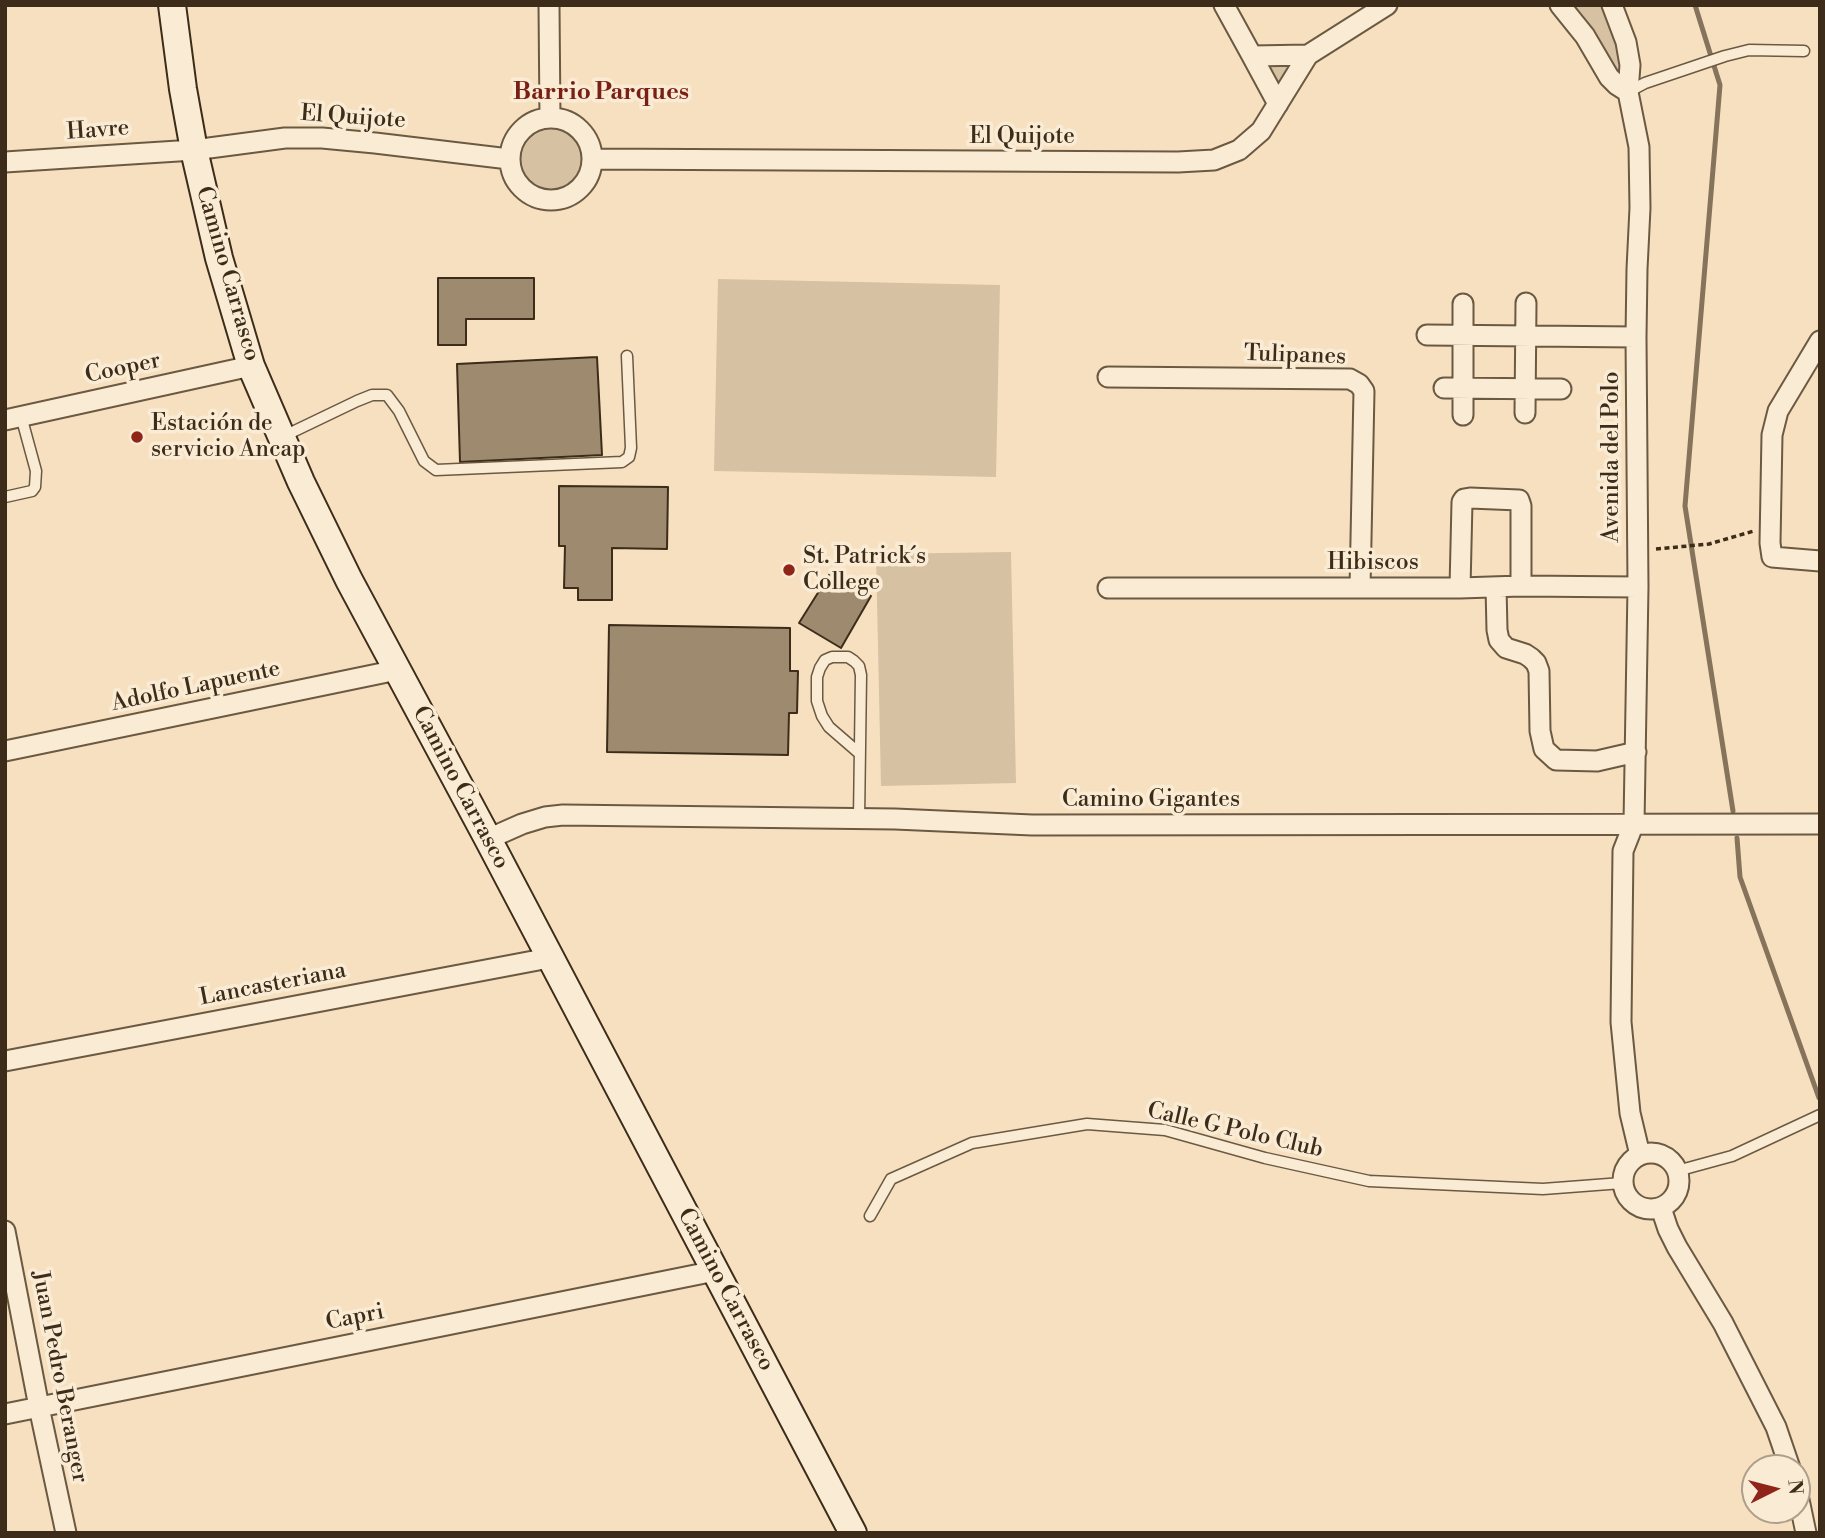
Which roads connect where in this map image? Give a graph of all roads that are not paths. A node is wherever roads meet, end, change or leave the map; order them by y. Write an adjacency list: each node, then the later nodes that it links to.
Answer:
1 (172, 5): 13 (main road, Camino Carrasco)
2 (549, 5): 12 (street)
3 (1224, 5): 9 (street)
4 (1560, 5): 10 (street)
5 (1612, 5): 10 (street, Avenida del Polo)
6 (1379, 8): 8 (street, El Quijote)
7 (1804, 51): 10 (lane)
8 (1308, 55): 9 (street); 11 (street, El Quijote)
9 (1252, 56): 11 (street)
10 (1628, 92): 22 (street, Avenida del Polo)
11 (1278, 104): 15 (street, El Quijote)
12 (550, 118): 14 (street); 15 (street)
13 (194, 150): 14 (street, El Quijote); 16 (street, Havre); 25 (main road, Camino Carrasco)
14 (509, 159): 15 (street)
15 (592, 159)
16 (5, 162)
17 (1526, 303): 21 (street)
18 (1463, 304): 20 (street)
19 (1427, 335): 20 (street)
20 (1463, 336): 21 (street); 27 (street)
21 (1526, 336): 22 (street); 28 (street)
22 (1636, 337): 38 (street, Avenida del Polo)
23 (1820, 341): 35 (street)
24 (627, 356): 33 (lane)
25 (251, 366): 32 (street, Cooper); 33 (main road, Camino Carrasco)
26 (1108, 377): 40 (street, Tulipanes)
27 (1453, 388): 28 (street); 31 (street)
28 (1525, 388): 29 (street); 30 (street)
29 (1561, 389)
30 (1525, 414)
31 (1463, 415)
32 (13, 418): 34 (lane)
33 (282, 437): 42 (main road, Camino Carrasco)
34 (5, 497)
35 (1820, 561)
36 (1521, 586): 37 (street, Hibiscos); 38 (street, Hibiscos); 41 (street)
37 (1496, 587): 41 (street, Hibiscos); 44 (street)
38 (1637, 587): 44 (street, Avenida del Polo)
39 (1108, 588): 40 (street, Hibiscos)
40 (1360, 588): 41 (street, Hibiscos)
41 (1460, 588)
42 (397, 670): 43 (street, Adolfo Lapuente); 49 (main road, Camino Carrasco)
43 (5, 751)
44 (1636, 752): 47 (street, Avenida del Polo)
45 (859, 753): 45 (lane); 46 (lane)
46 (859, 819): 47 (street, Camino Gigantes); 49 (street, Camino Gigantes)
47 (1634, 823): 48 (street, Camino Gigantes); 53 (street, Avenida del Polo)
48 (1820, 824)
49 (488, 839): 50 (main road, Camino Carrasco)
50 (550, 958): 51 (street, Lancasteriana); 59 (main road, Camino Carrasco)
51 (5, 1060)
52 (1820, 1115): 54 (lane)
53 (1640, 1155): 54 (street); 55 (street)
54 (1677, 1171): 56 (street)
55 (1622, 1183): 56 (street); 57 (lane, Calle G Polo Club)
56 (1661, 1208): 62 (street)
57 (870, 1216)
58 (5, 1231): 60 (street, Juan Pedro Beranger)
59 (715, 1270): 60 (street, Capri); 64 (main road, Camino Carrasco)
60 (39, 1407): 61 (street, Capri); 63 (street, Juan Pedro Beranger)
61 (5, 1413)
62 (1785, 1454)
63 (66, 1533)
64 (853, 1533)

